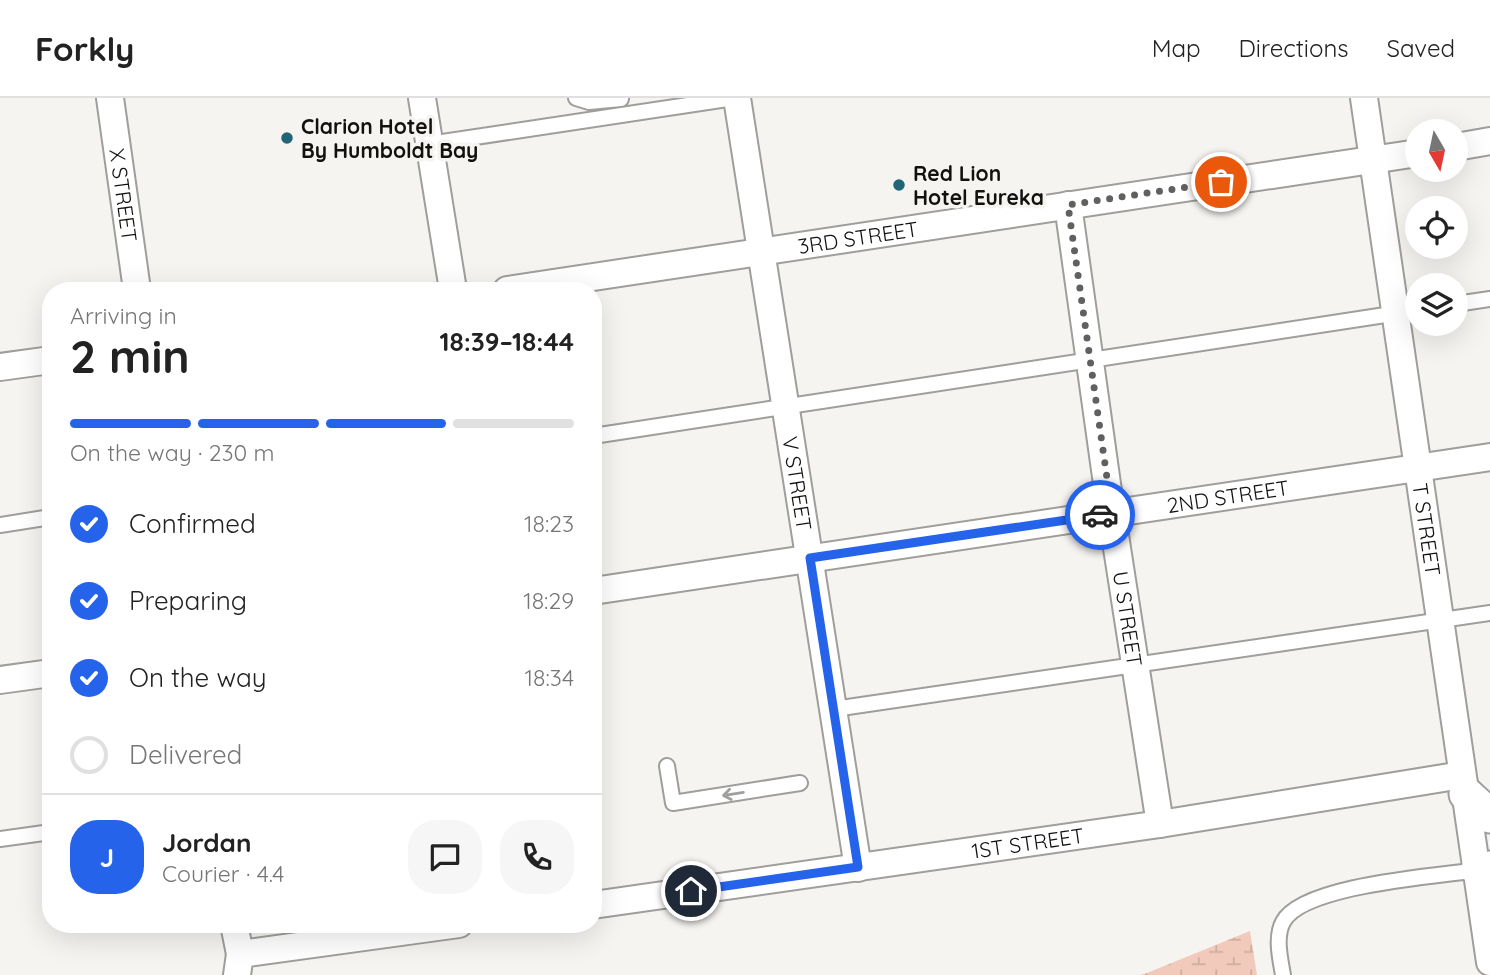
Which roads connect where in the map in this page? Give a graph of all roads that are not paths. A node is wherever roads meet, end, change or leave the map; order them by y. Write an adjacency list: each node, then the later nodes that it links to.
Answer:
1 (110, 98): 14 (street, X STREET)
2 (422, 98): 8 (street)
3 (576, 98): 6 (lane)
4 (735, 98): 8 (lane); 13 (street, V STREET)
5 (1364, 98): 11 (street, T STREET)
6 (621, 99)
7 (1490, 141): 9 (street)
8 (429, 144): 15 (street)
9 (1468, 145)
10 (1405, 155): 11 (street, 3RD STREET)
11 (1373, 159): 12 (street, 3RD STREET); 19 (street, T STREET)
12 (1068, 205): 13 (street, 3RD STREET); 22 (street, U STREET)
13 (760, 252): 16 (street, 3RD STREET); 25 (street, V STREET)
14 (136, 282)
15 (452, 282)
16 (560, 282)
17 (1490, 299): 18 (lane)
18 (1468, 302)
19 (1405, 307)
20 (1405, 312): 22 (lane)
21 (1408, 336): 28 (street, T STREET)
22 (1090, 360): 25 (lane); 29 (street, U STREET)
23 (42, 361): 24 (street)
24 (0, 367)
25 (786, 406): 26 (lane); 32 (street, V STREET)
26 (602, 435)
27 (1490, 457): 28 (street, 2ND STREET)
28 (1417, 467): 29 (street, 2ND STREET); 35 (street, T STREET)
29 (1112, 513): 32 (street, 2ND STREET); 36 (street, U STREET)
30 (42, 518): 31 (lane)
31 (0, 525)
32 (810, 558): 33 (street, 2ND STREET); 39 (street, V STREET)
33 (602, 590)
34 (1490, 613): 35 (lane)
35 (1441, 621): 36 (lane); 42 (street, T STREET)
36 (1137, 665): 39 (lane); 44 (street, U STREET)
37 (42, 674): 38 (street)
38 (0, 680)
39 (834, 709): 47 (street, V STREET)
40 (667, 766): 41 (lane, one-way to 40)
41 (800, 783)
42 (1464, 785): 43 (street); 44 (street, 1ST STREET); 48 (street, T STREET)
43 (1490, 816)
44 (1160, 824): 47 (street, 1ST STREET)
45 (42, 833): 46 (lane)
46 (0, 839)
47 (858, 867): 49 (street, 1ST STREET)
48 (1484, 869): 52 (street, T STREET); 54 (lane)
49 (602, 904)
50 (235, 933): 53 (street)
51 (411, 933): 53 (street)
52 (1490, 962)
53 (239, 965)
54 (1283, 975)

